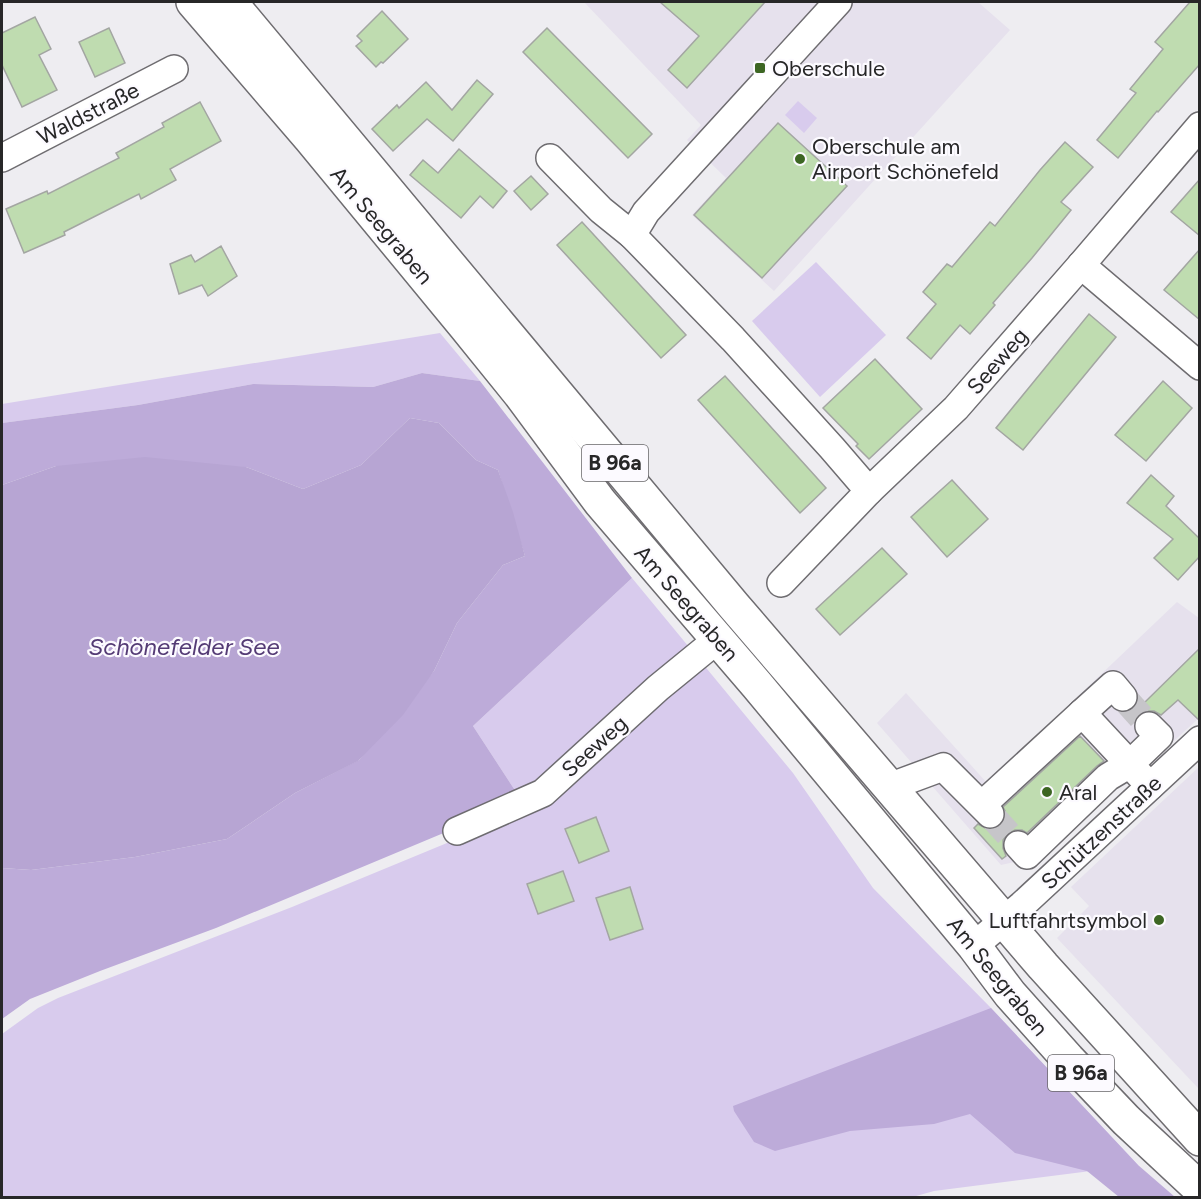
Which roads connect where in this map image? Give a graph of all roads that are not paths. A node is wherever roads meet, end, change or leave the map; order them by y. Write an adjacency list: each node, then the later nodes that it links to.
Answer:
1 (193, 2): 13 (main road, Am Seegraben / B 96a)
2 (230, 2): 20 (main road, Am Seegraben / B 96a)
3 (838, 2): 8 (street)
4 (174, 69): 6 (street, Waldstraße)
5 (1200, 126): 9 (street, Seeweg)
6 (2, 158)
7 (550, 158): 8 (street)
8 (632, 235): 11 (street)
9 (1082, 264): 10 (street); 11 (street, Seeweg)
10 (1200, 366)
11 (869, 491): 12 (street, Seeweg)
12 (781, 583)
13 (718, 639): 22 (street, Seeweg); 26 (main road, Am Seegraben / B 96a)
14 (1124, 697): 15 (street)
15 (1082, 713): 18 (street); 20 (street)
16 (1149, 726): 18 (street)
17 (1200, 740): 19 (street, Schützenstraße)
18 (1130, 764): 19 (street); 21 (street)
19 (1150, 786): 24 (street, Schützenstraße)
20 (889, 787): 25 (main road, Am Seegraben / B 96a)
21 (1052, 830): 23 (street); 24 (street)
22 (457, 831)
23 (1018, 845)
24 (1074, 856): 25 (street, Schützenstraße)
25 (1004, 920): 26 (street, Schützenstraße); 27 (main road, Am Seegraben / B 96a)
26 (974, 946): 28 (main road, Am Seegraben / B 96a)
27 (1200, 1139)
28 (1200, 1189)

